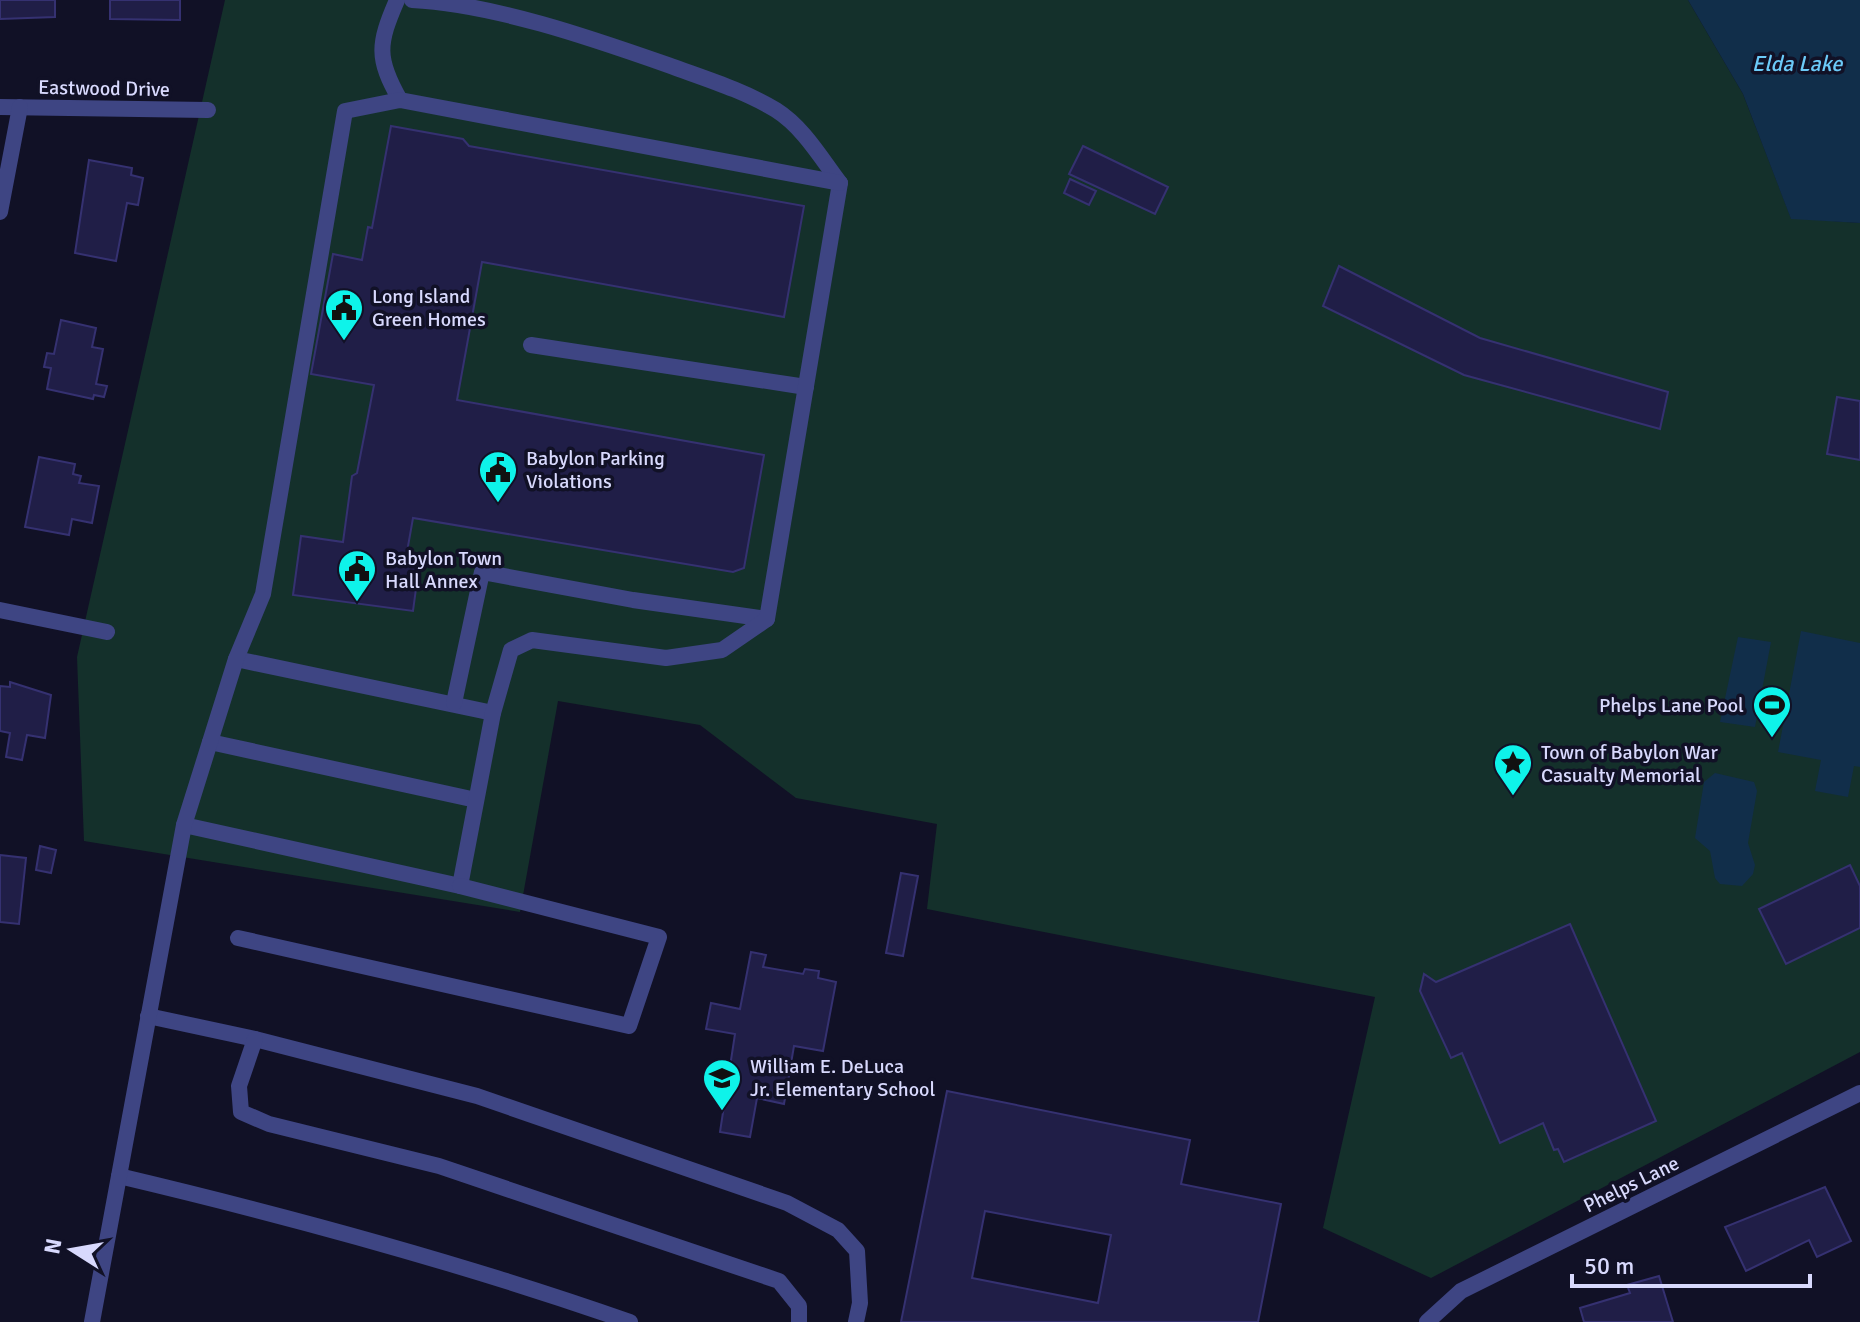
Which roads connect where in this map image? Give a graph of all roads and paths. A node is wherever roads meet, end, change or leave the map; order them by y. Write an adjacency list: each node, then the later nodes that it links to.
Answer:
1 (397, 0): 3 (street)
2 (412, 0): 7 (street)
3 (400, 100): 7 (street); 14 (street)
4 (0, 107): 5 (street, Eastwood Drive)
5 (20, 107): 6 (street, Eastwood Drive); 8 (street)
6 (208, 110)
7 (840, 183): 10 (street)
8 (0, 212)
9 (531, 345): 10 (street)
10 (806, 387): 12 (street)
11 (0, 610): 13 (street)
12 (767, 619): 15 (street); 16 (street)
13 (107, 632)
14 (236, 659): 15 (street); 17 (street)
15 (454, 703): 16 (street)
16 (493, 713): 18 (street)
17 (210, 742): 18 (street); 19 (street)
18 (476, 800): 20 (street)
19 (184, 825): 20 (street); 22 (street)
20 (460, 886): 21 (street)
21 (238, 938)
22 (148, 1016): 23 (street); 25 (street)
23 (255, 1039): 28 (street); 29 (street)
24 (1860, 1093): 30 (street, Phelps Lane)
25 (119, 1176): 26 (street); 27 (street)
26 (92, 1322)
27 (630, 1322)
28 (799, 1322)
29 (856, 1322)
30 (1427, 1322)

